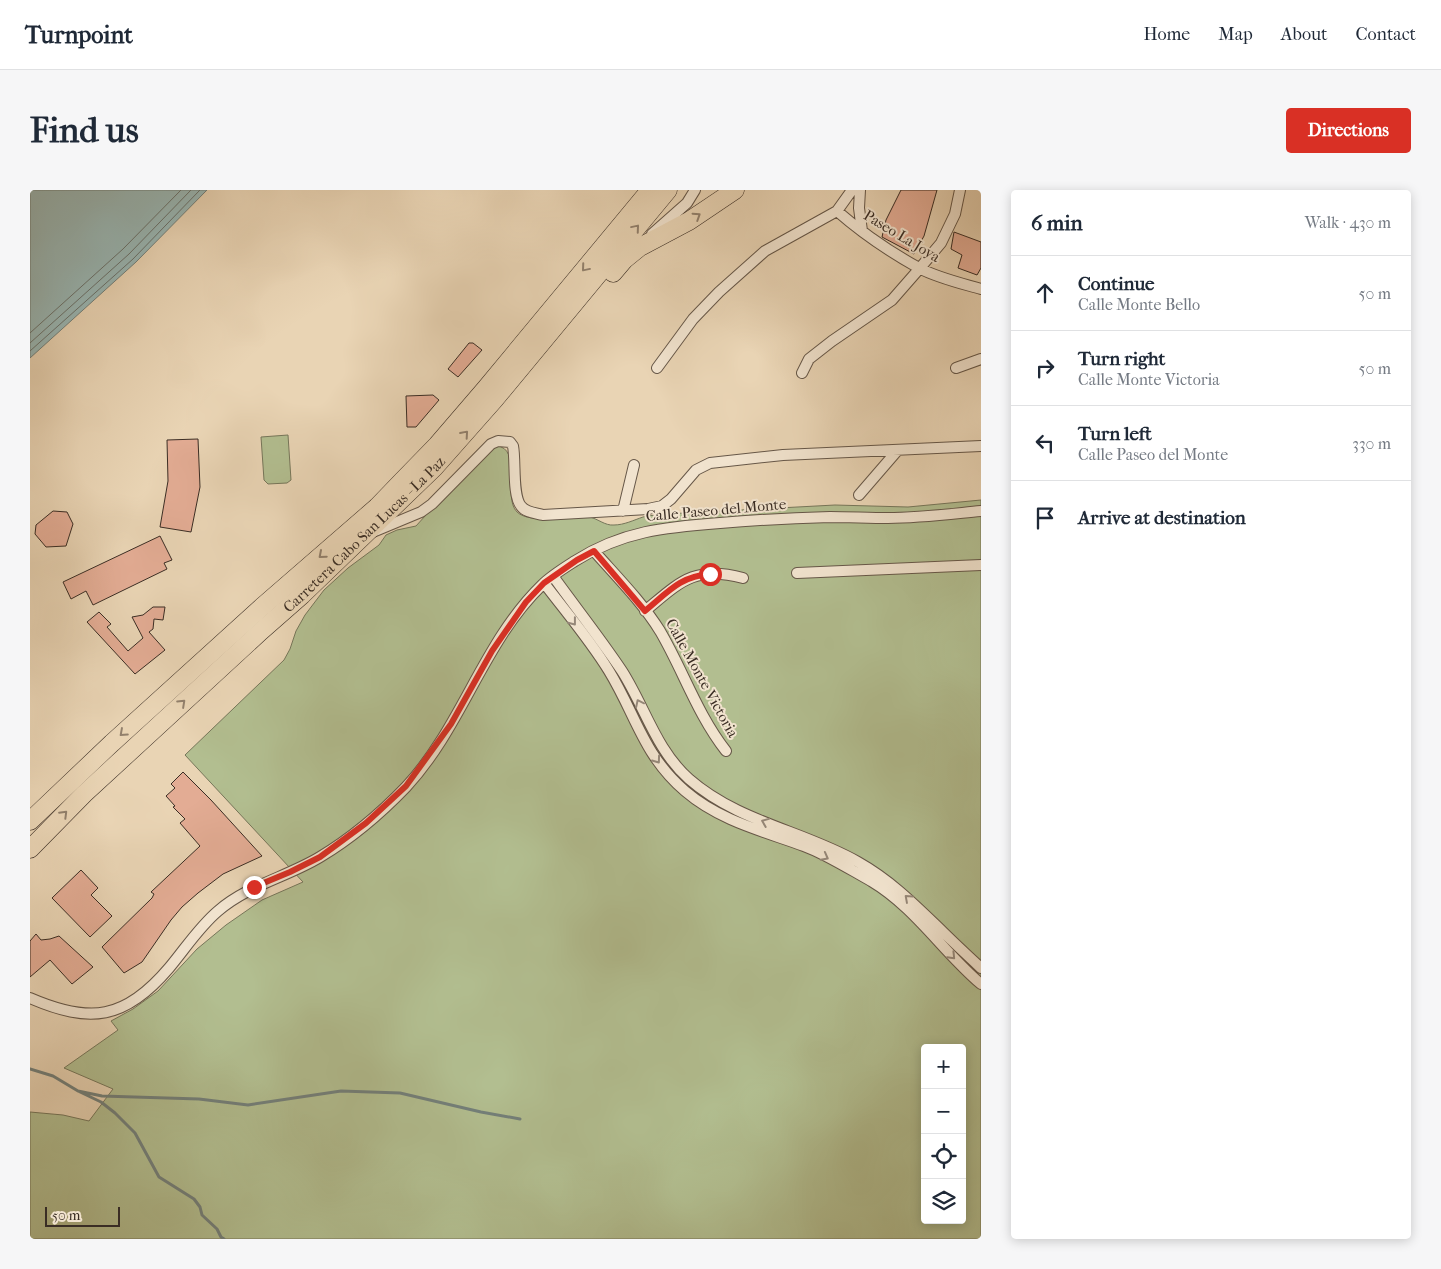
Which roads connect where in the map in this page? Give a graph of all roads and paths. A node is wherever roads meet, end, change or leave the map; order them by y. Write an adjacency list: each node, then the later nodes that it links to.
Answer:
1 (650, 190): 35 (highway, Carretera Cabo San Lucas - La Paz, one-way to 35)
2 (668, 190): 17 (highway, Carretera Cabo San Lucas - La Paz, one-way to 2)
3 (695, 190): 10 (street)
4 (735, 190): 10 (highway, one-way to 4)
5 (852, 190): 8 (street)
6 (860, 190): 9 (street)
7 (960, 190): 11 (street)
8 (837, 210): 9 (street, Paseo La Joya); 14 (street)
9 (862, 231): 11 (street, Paseo La Joya)
10 (624, 260): 17 (highway)
11 (920, 268): 12 (street, Paseo La Joya); 16 (street)
12 (981, 289)
13 (981, 359): 15 (street)
14 (657, 368)
15 (956, 368)
16 (802, 373)
17 (495, 399): 24 (highway, Carretera Cabo San Lucas - La Paz, one-way to 17)
18 (981, 446): 19 (street)
19 (897, 451): 21 (street); 22 (street)
20 (634, 465): 22 (street)
21 (859, 495)
22 (623, 511): 24 (street)
23 (981, 512): 25 (street, Calle Paseo del Monte)
24 (363, 536): 36 (highway, Carretera Cabo San Lucas - La Paz, one-way to 24)
25 (594, 551): 28 (street, Calle Paseo del Monte); 31 (street, Calle Monte Victoria)
26 (981, 565): 27 (street)
27 (797, 573)
28 (553, 576): 30 (street, Calle Paseo del Monte); 32 (street, one-way to 28)
29 (743, 578): 31 (street)
30 (544, 583): 33 (street, one-way to 33); 39 (street, Calle Paseo del Monte)
31 (645, 611): 34 (street, Calle Monte Victoria)
32 (648, 723): 33 (street); 37 (street, one-way to 32)
33 (638, 729): 38 (street, one-way to 38)
34 (726, 751)
35 (30, 820)
36 (30, 849)
37 (981, 968)
38 (981, 984)
39 (30, 998)

